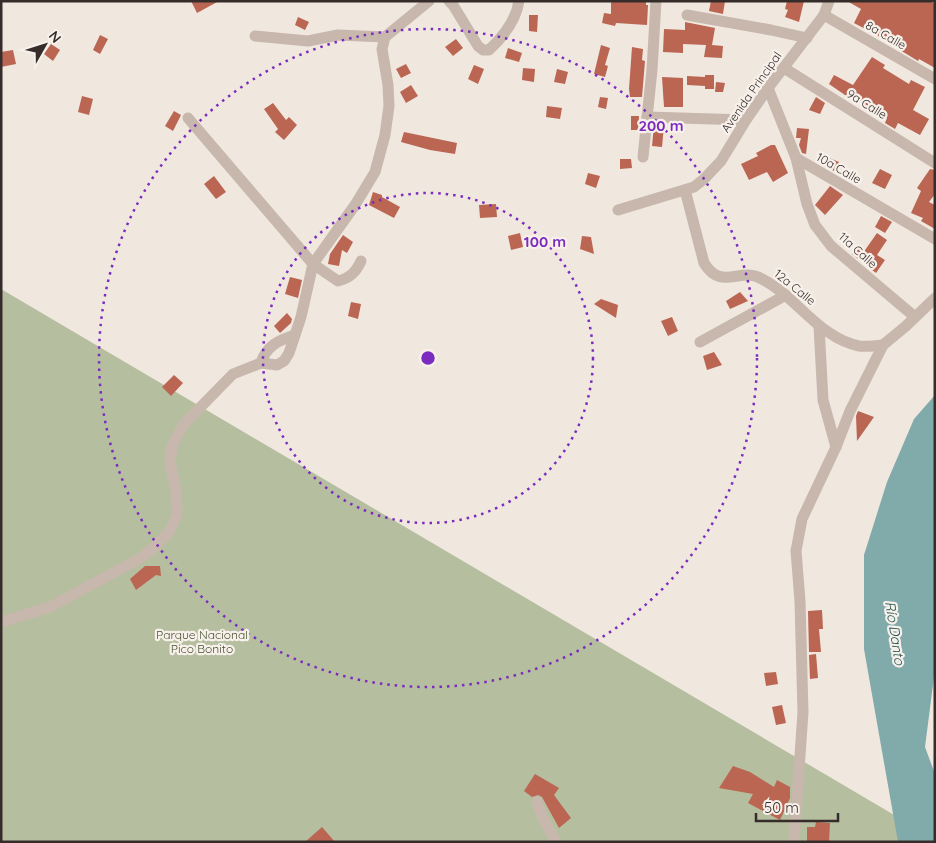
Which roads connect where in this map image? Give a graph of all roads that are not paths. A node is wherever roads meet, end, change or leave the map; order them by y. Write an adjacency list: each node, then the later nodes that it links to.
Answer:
1 (429, 1): 9 (street)
2 (449, 1): 3 (street)
3 (519, 1)
4 (656, 1): 14 (street)
5 (829, 1): 7 (street, Avenida Principal)
6 (687, 15): 10 (street)
7 (824, 15): 10 (street, Avenida Principal); 12 (street, 8a Calle)
8 (255, 36): 9 (street)
9 (385, 38): 24 (street)
10 (807, 38): 11 (street, Avenida Principal)
11 (784, 68): 13 (street, Avenida Principal); 19 (street, 9a Calle)
12 (935, 79)
13 (768, 88): 16 (street, Avenida Principal); 18 (street, 10a Calle)
14 (647, 117): 16 (street); 17 (street)
15 (188, 118): 24 (street)
16 (746, 120): 20 (street, Avenida Principal)
17 (643, 156)
18 (796, 158): 22 (street, 10a Calle); 27 (street, 11a Calle)
19 (935, 163)
20 (686, 190): 21 (street, Avenida Principal); 25 (street, 12a Calle)
21 (618, 210)
22 (935, 239)
23 (361, 261): 24 (street)
24 (313, 264): 29 (street)
25 (786, 295): 28 (street, 12a Calle); 30 (street)
26 (935, 298): 27 (street)
27 (915, 317): 31 (street)
28 (819, 326): 31 (street, 12a Calle); 33 (street)
29 (295, 335): 32 (street); 32 (street)
30 (700, 342)
31 (883, 346): 33 (street)
32 (261, 363): 34 (street)
33 (836, 447): 37 (street)
34 (1, 622)
35 (537, 802): 36 (street)
36 (556, 842)
37 (794, 842)

